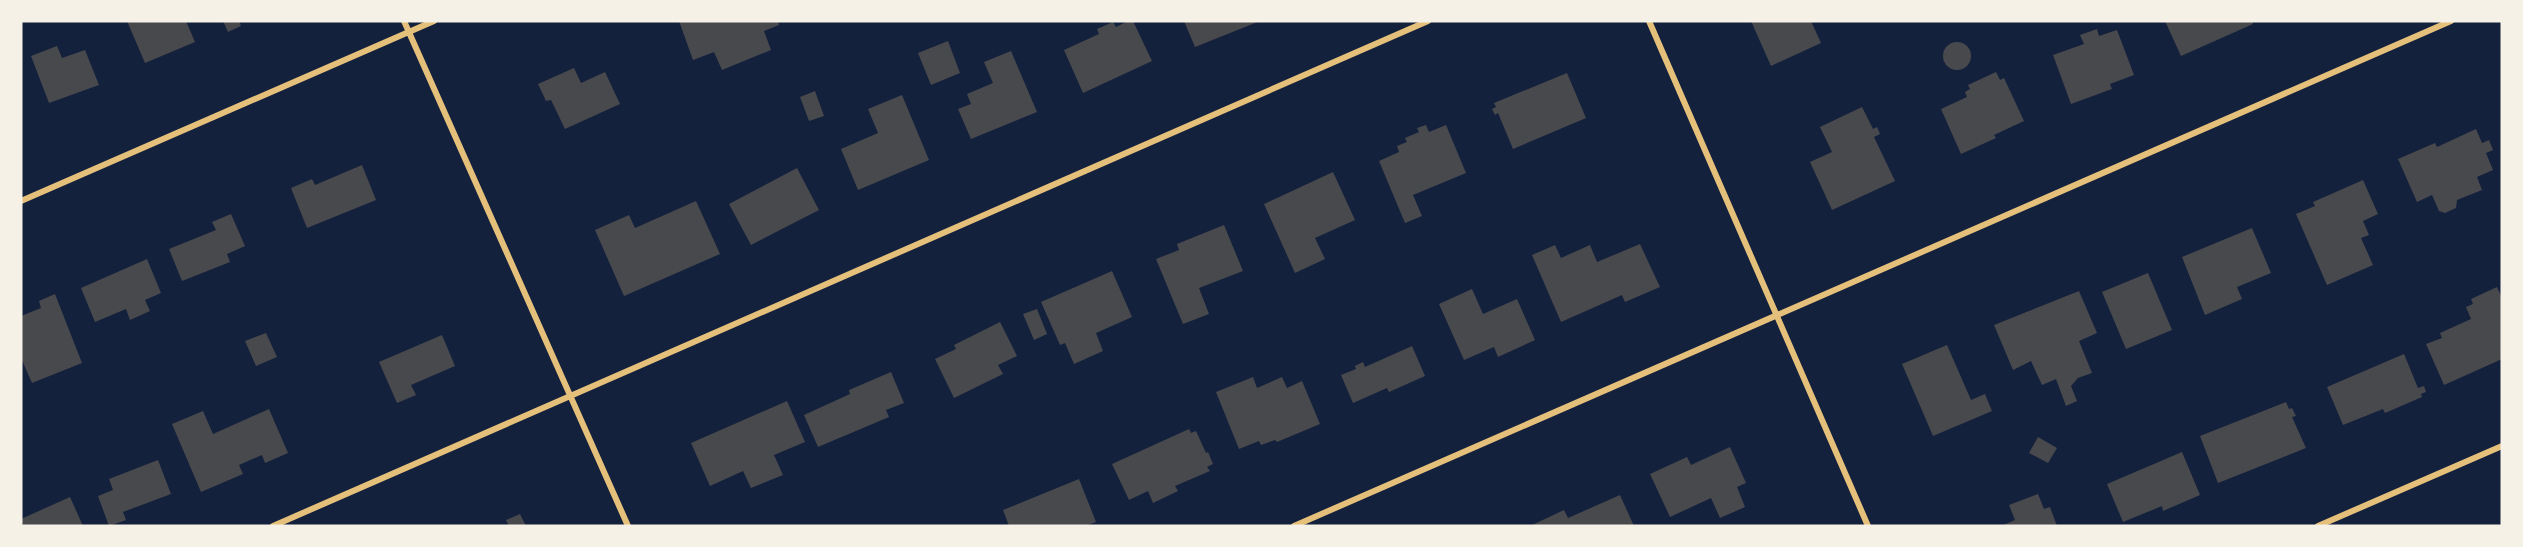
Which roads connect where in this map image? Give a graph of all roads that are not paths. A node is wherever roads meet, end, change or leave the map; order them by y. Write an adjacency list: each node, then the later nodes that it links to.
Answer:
1 (404, 21): 6 (street)
2 (435, 21): 6 (street)
3 (1428, 21): 9 (street)
4 (1649, 21): 8 (street)
5 (2451, 21): 8 (street)
6 (409, 32): 7 (street); 9 (street)
7 (21, 201)
8 (1776, 317): 13 (street); 14 (street)
9 (570, 394): 11 (street); 12 (street)
10 (2502, 446): 15 (street)
11 (273, 526)
12 (628, 526)
13 (1294, 526)
14 (1868, 526)
15 (2318, 526)

